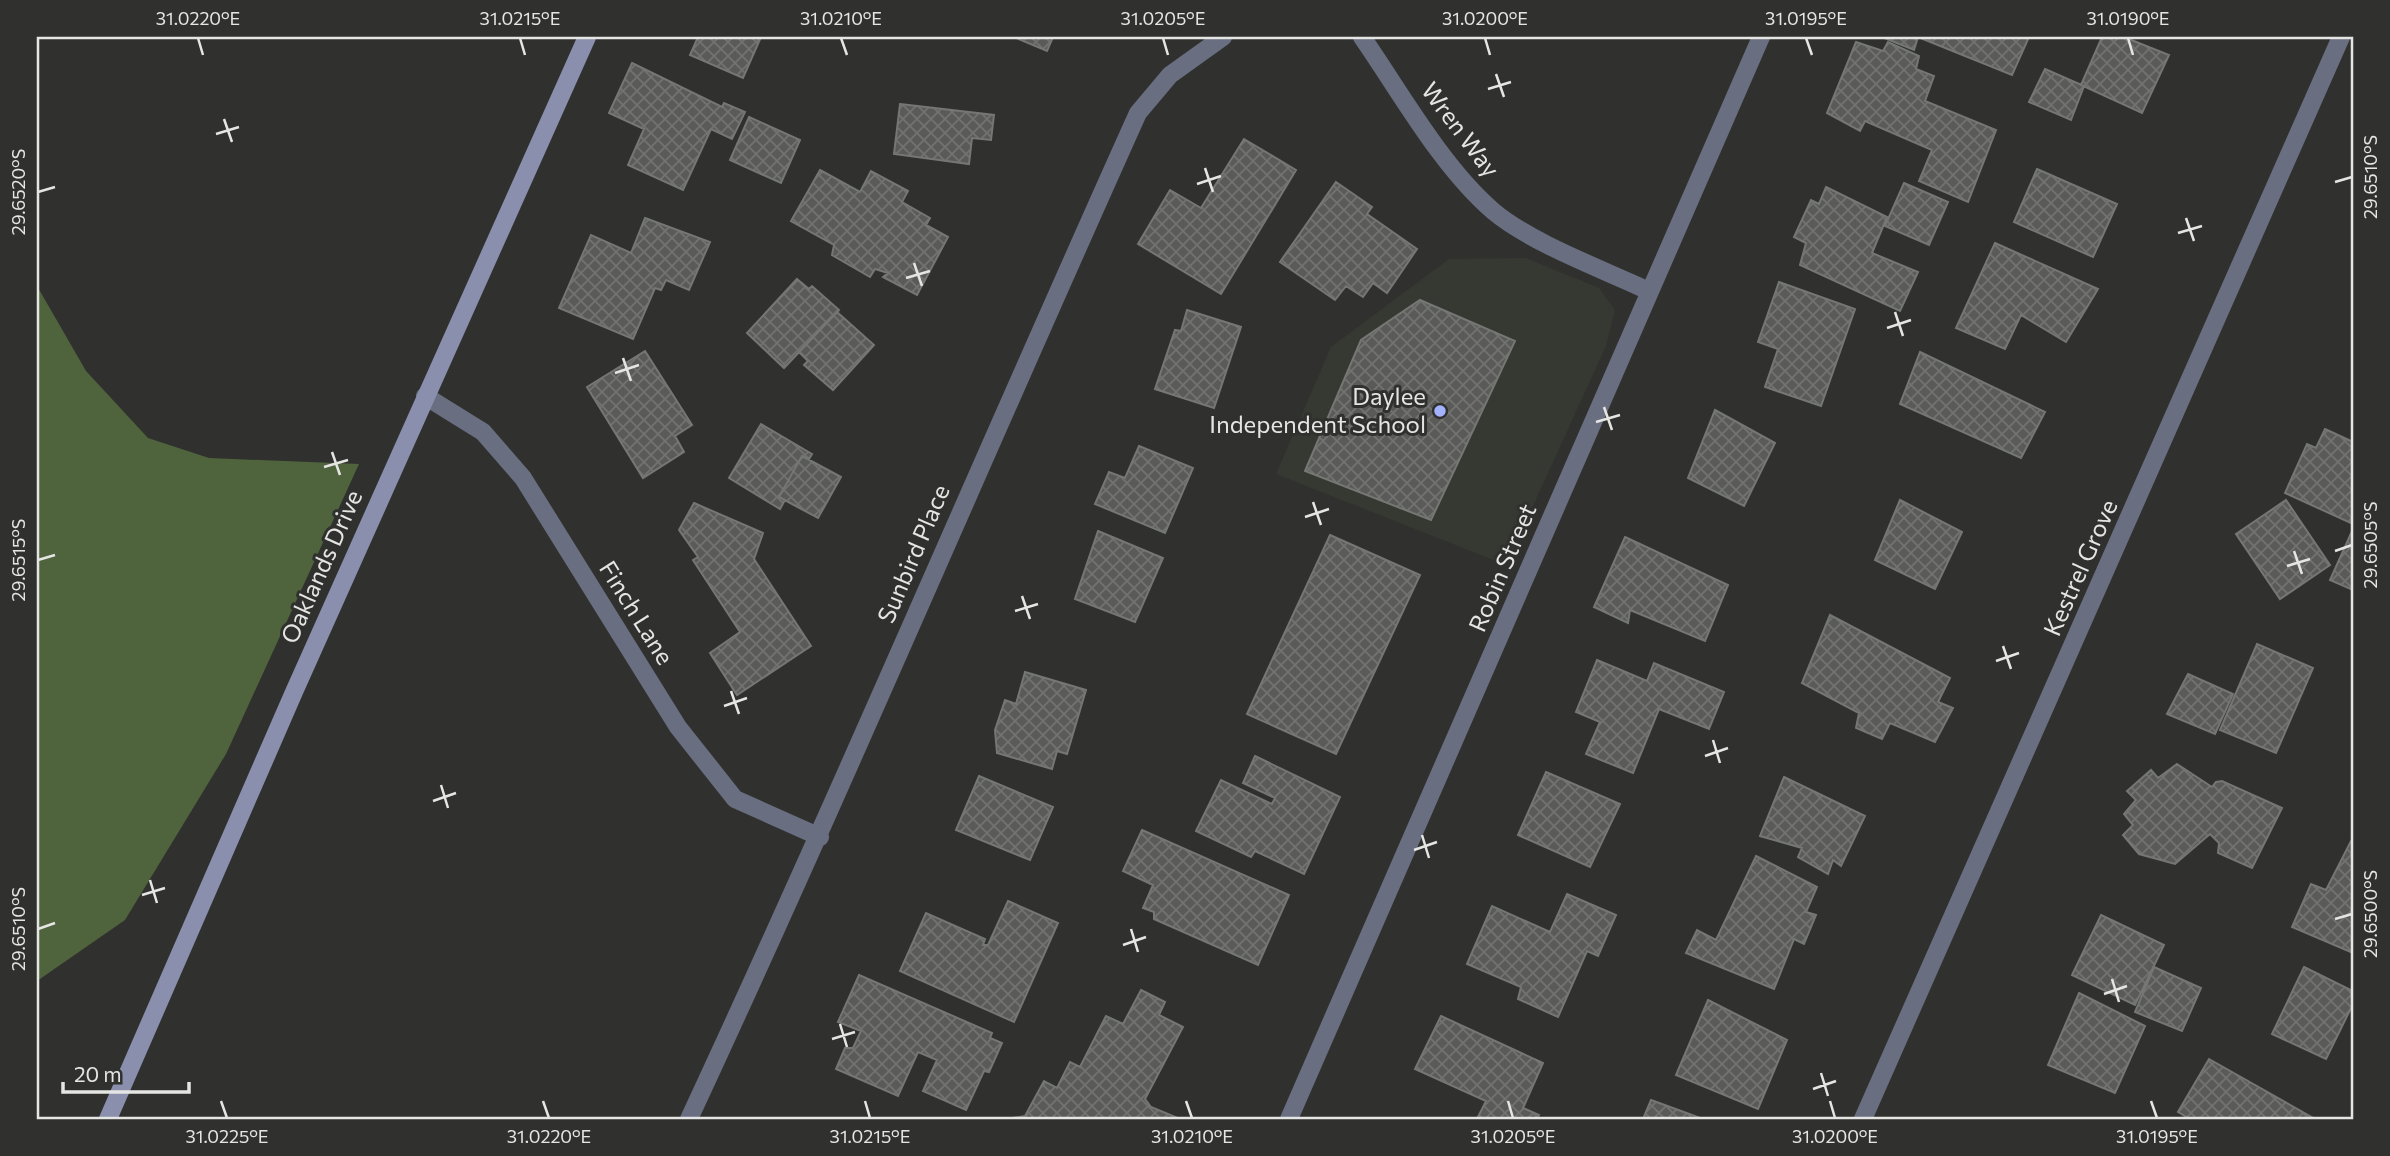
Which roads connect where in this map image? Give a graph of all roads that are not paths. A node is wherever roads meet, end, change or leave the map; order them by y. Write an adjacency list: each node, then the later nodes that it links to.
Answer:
1 (587, 37): 7 (street, Oaklands Drive)
2 (1223, 37): 8 (street, Sunbird Place)
3 (1362, 37): 6 (street, Wren Way)
4 (1761, 37): 6 (street, Robin Street)
5 (2341, 37): 12 (street, Kestrel Grove)
6 (1649, 290): 11 (street, Robin Street)
7 (425, 396): 8 (street, Finch Lane); 9 (street, Oaklands Drive)
8 (820, 837): 10 (street, Sunbird Place)
9 (108, 1119)
10 (689, 1119)
11 (1289, 1119)
12 (1863, 1119)

